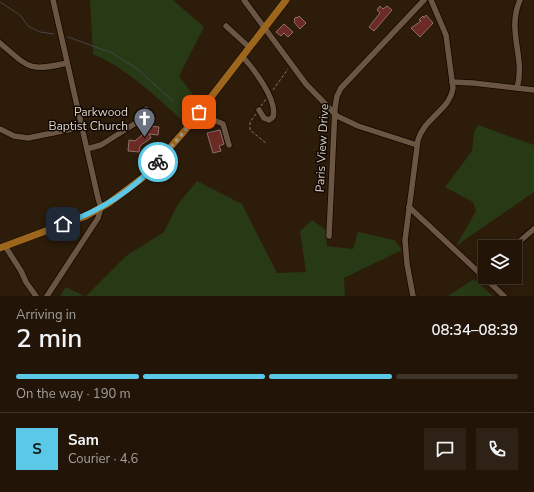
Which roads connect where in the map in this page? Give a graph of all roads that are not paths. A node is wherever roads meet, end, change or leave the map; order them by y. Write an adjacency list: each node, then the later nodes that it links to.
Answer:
1 (53, 0): 12 (street)
2 (244, 0): 8 (street)
3 (286, 0): 8 (main road)
4 (424, 0): 19 (street, Paris View Drive)
5 (431, 0): 13 (street)
6 (520, 0): 14 (street)
7 (226, 26): 10 (street)
8 (264, 28): 10 (main road); 19 (street)
9 (0, 43): 12 (street)
10 (249, 47): 11 (main road)
11 (242, 56): 16 (main road); 18 (street)
12 (67, 63): 20 (street)
13 (452, 82): 14 (street); 23 (street)
14 (517, 88): 15 (street)
15 (534, 90)
16 (204, 105): 22 (street); 26 (main road)
17 (146, 108): 24 (street)
18 (259, 110)
19 (335, 114): 23 (street); 28 (street, Paris View Drive)
20 (82, 127): 21 (street); 24 (street)
21 (0, 129)
22 (229, 145)
23 (417, 145): 25 (street)
24 (87, 150): 26 (street)
25 (409, 207): 31 (street); 35 (street)
26 (101, 208): 30 (main road); 34 (street)
27 (534, 230): 29 (street)
28 (329, 236)
29 (522, 240)
30 (3, 247): 33 (street)
31 (478, 269)
32 (493, 284): 36 (street)
33 (36, 296)
34 (47, 296)
35 (413, 296)
36 (504, 296)

